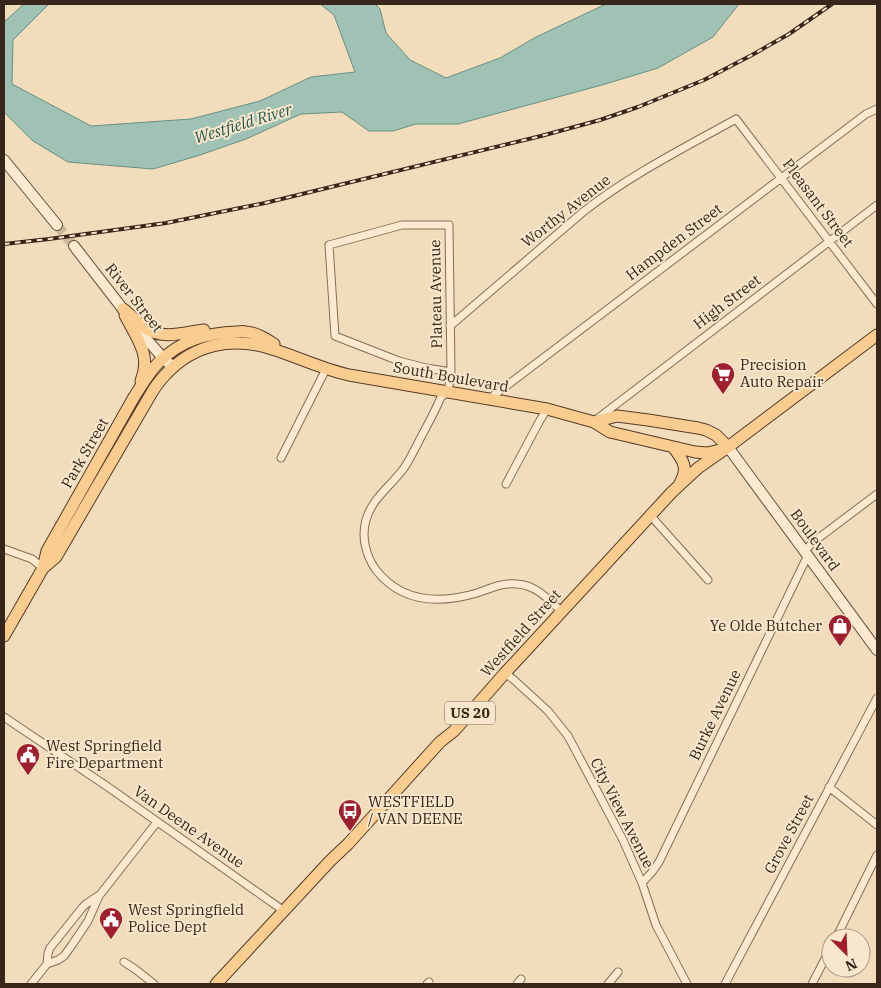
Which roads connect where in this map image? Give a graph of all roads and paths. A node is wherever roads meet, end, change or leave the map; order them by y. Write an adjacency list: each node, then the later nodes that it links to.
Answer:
1 (877, 109): 4 (street, Hampden Street)
2 (736, 119): 4 (street, Pleasant Street); 11 (street, Worthy Avenue)
3 (4, 160): 6 (main road)
4 (782, 178): 7 (street, Pleasant Street); 21 (street, Hampden Street)
5 (877, 205): 7 (street, High Street)
6 (58, 225)
7 (830, 242): 9 (street, Pleasant Street); 23 (street, High Street)
8 (74, 246): 10 (main road, River Street)
9 (877, 304)
10 (123, 308): 12 (main road); 14 (main road, River Street); 20 (main road)
11 (450, 326): 18 (street, Plateau Avenue); 18 (street, Plateau Avenue)
12 (245, 332): 14 (main road, South Boulevard); 15 (main road, South Boulevard)
13 (877, 335): 25 (main road, Westfield Street / US 20)
14 (163, 358): 16 (main road, River Street); 20 (main road, Park Street)
15 (304, 361): 16 (main road, South Boulevard); 17 (main road, South Boulevard)
16 (173, 367): 33 (main road, Park Street)
17 (326, 369): 19 (main road, South Boulevard); 26 (street)
18 (451, 372): 19 (street, Plateau Avenue)
19 (448, 392): 21 (main road, South Boulevard); 35 (street)
20 (134, 397): 33 (main road, Park Street)
21 (489, 399): 22 (main road, South Boulevard)
22 (547, 409): 23 (main road, South Boulevard); 27 (street)
23 (594, 422): 24 (main road, South Boulevard); 25 (main road, South Boulevard)
24 (673, 447): 25 (main road, South Boulevard); 28 (main road)
25 (728, 447): 28 (main road, Westfield Street / US 20); 32 (main road, Boulevard)
26 (281, 458)
27 (506, 484)
28 (680, 484): 30 (main road, Westfield Street / US 20)
29 (877, 494): 32 (street)
30 (650, 515): 34 (street); 35 (main road, Westfield Street / US 20)
31 (4, 549): 33 (street)
32 (806, 553): 37 (main road, Boulevard); 45 (street, Burke Avenue)
33 (43, 568): 36 (main road, Park Street)
34 (708, 580)
35 (561, 611): 38 (main road, Westfield Street / US 20)
36 (4, 636)
37 (877, 650)
38 (505, 673): 45 (street, City View Avenue); 47 (main road, Westfield Street / US 20)
39 (877, 698): 41 (street, Grove Street)
40 (4, 717): 42 (street, Van Deene Avenue)
41 (829, 787): 43 (street); 58 (street, Grove Street)
42 (157, 822): 46 (street); 47 (street, Van Deene Avenue)
43 (877, 825)
44 (877, 855): 48 (street)
45 (642, 883): 57 (street, City View Avenue)
46 (99, 896): 50 (street); 50 (street)
47 (284, 911): 55 (main road, Westfield Street / US 20)
48 (841, 928)
49 (124, 962): 54 (street)
50 (47, 964): 53 (street)
51 (821, 966): 59 (street)
52 (618, 972): 56 (street)
53 (31, 984)
54 (154, 984)
55 (216, 984)
56 (608, 984)
57 (686, 984)
58 (725, 984)
59 (812, 984)

